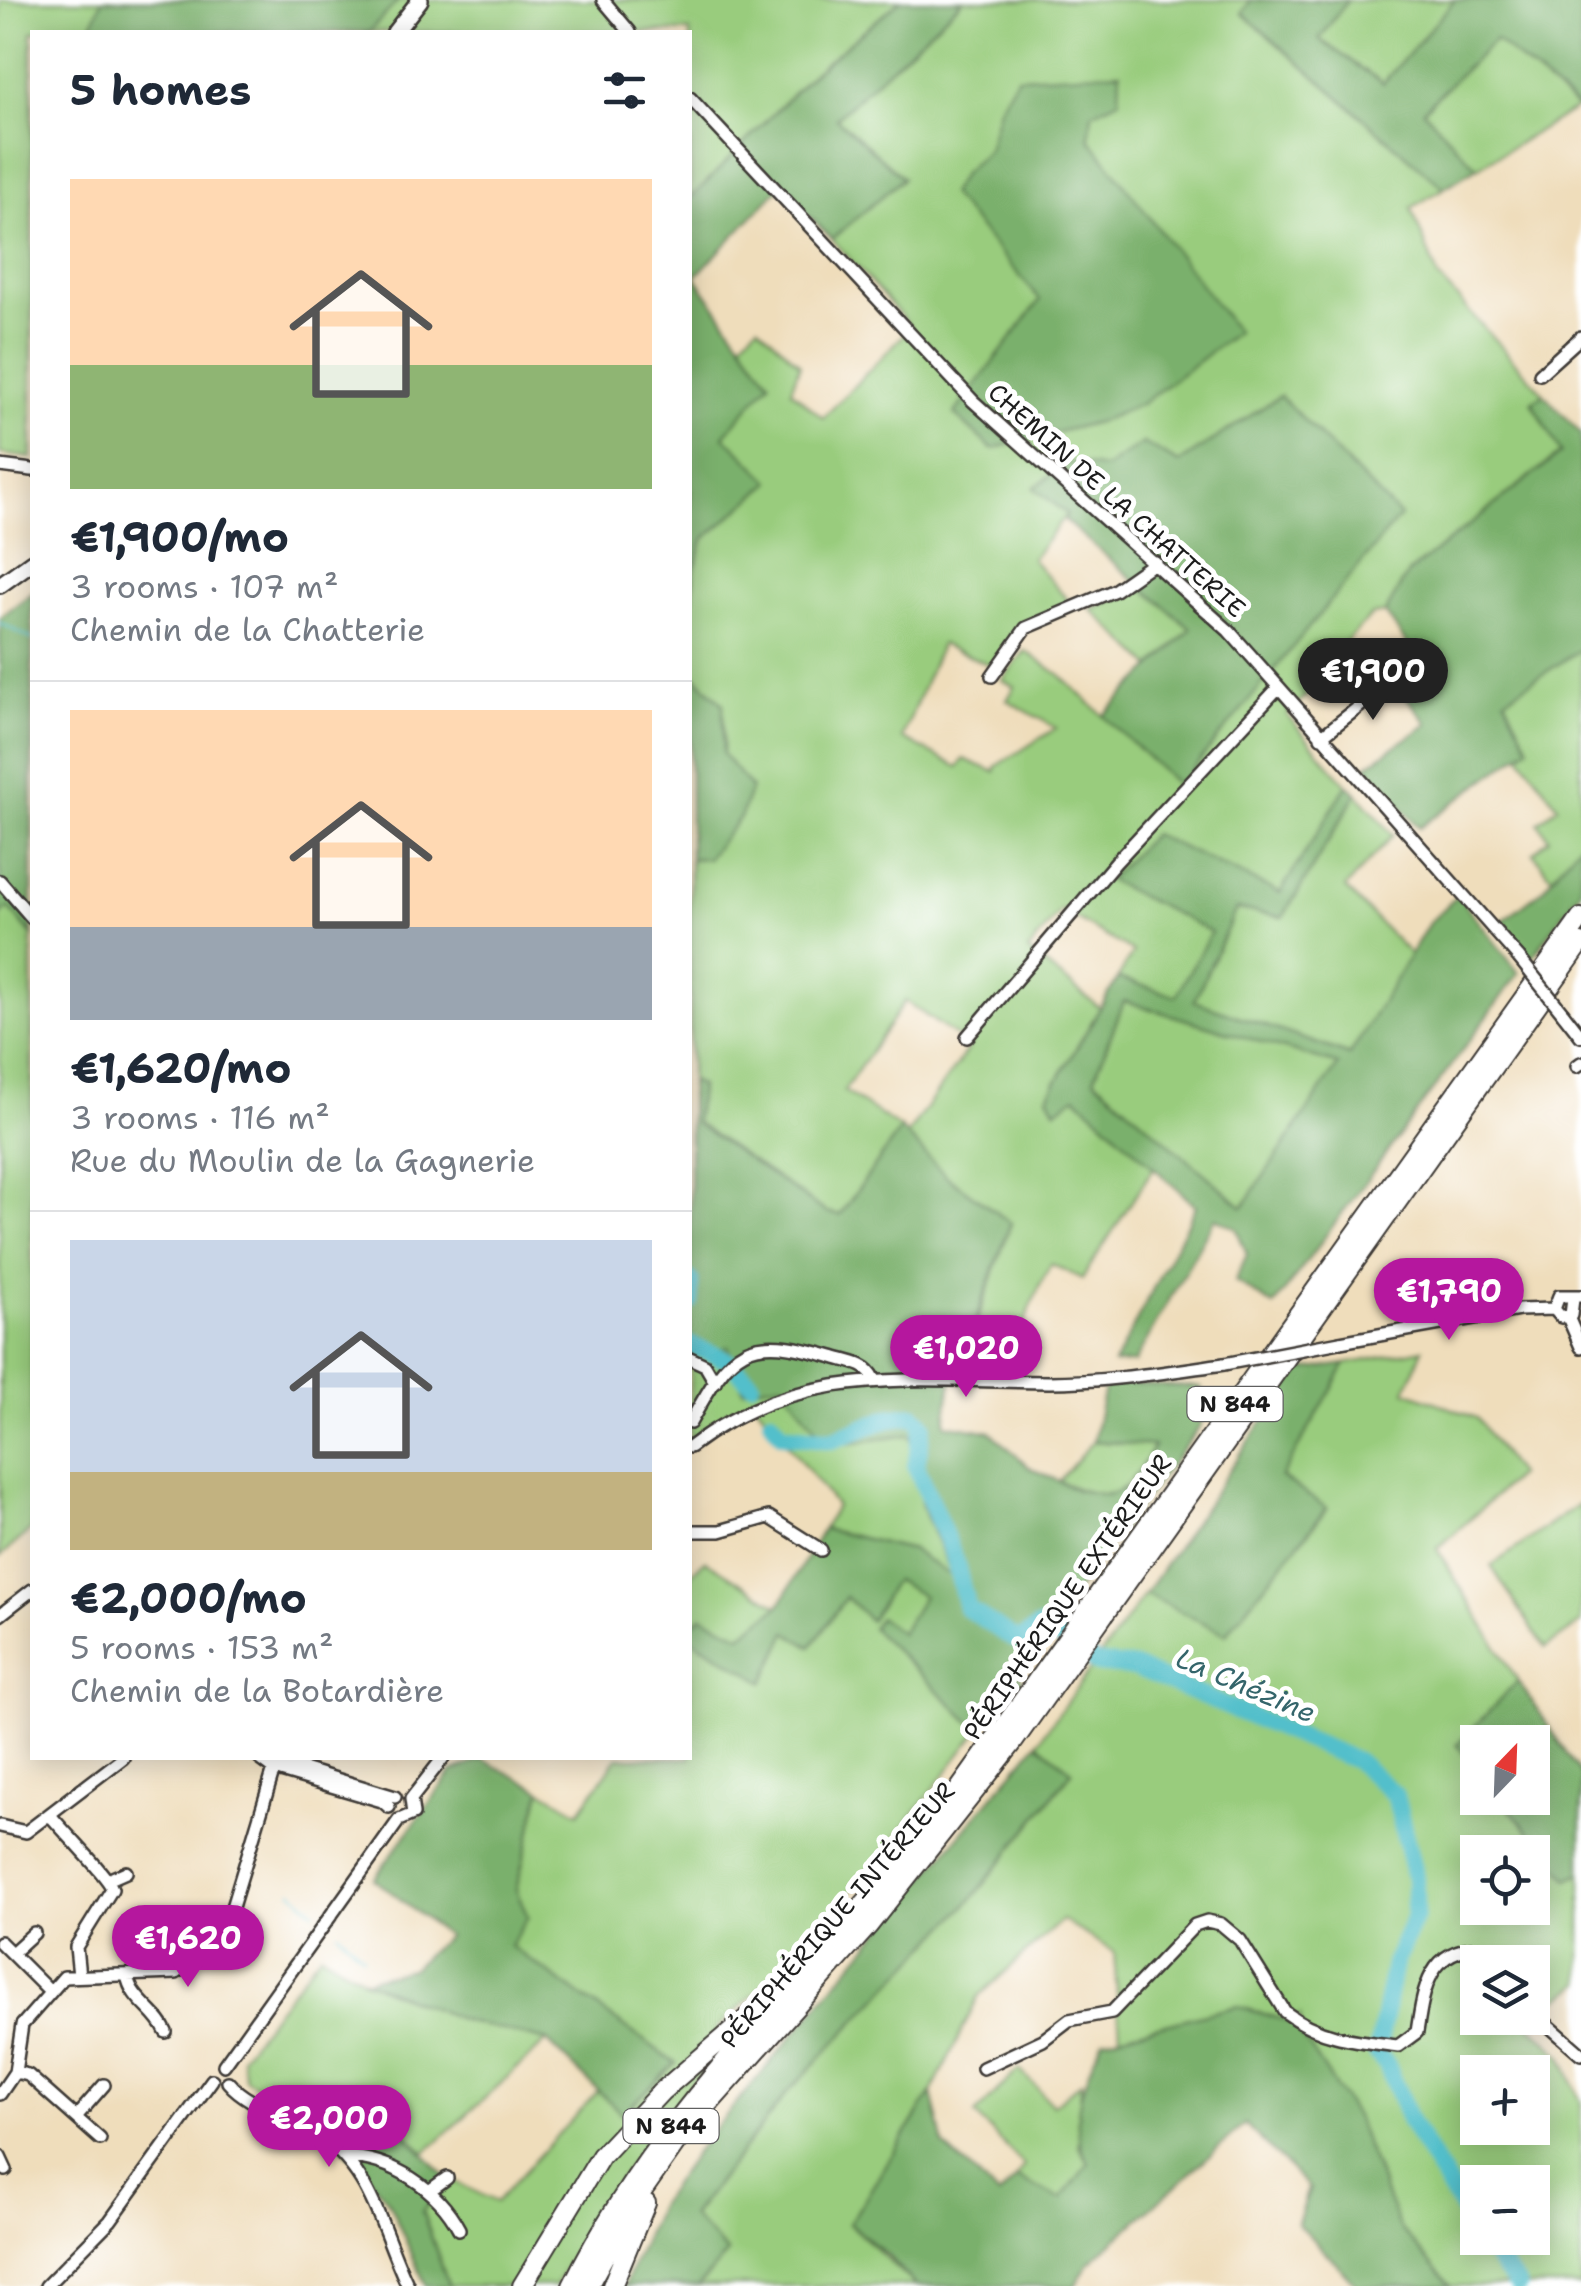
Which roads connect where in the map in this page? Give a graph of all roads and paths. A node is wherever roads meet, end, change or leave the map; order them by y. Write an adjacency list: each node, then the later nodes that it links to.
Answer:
1 (420, 0): 3 (main road)
2 (604, 0): 4 (street)
3 (396, 30)
4 (628, 30)
5 (692, 100): 10 (street, CHEMIN DE LA CHATTERIE)
6 (1581, 337): 7 (street)
7 (1540, 374)
8 (0, 466): 9 (street)
9 (30, 470)
10 (1155, 562): 14 (street); 15 (street, CHEMIN DE LA CHATTERIE)
11 (30, 563): 12 (main road)
12 (0, 585)
13 (1389, 672): 16 (street)
14 (992, 676)
15 (1277, 689): 16 (street, CHEMIN DE LA CHATTERIE); 22 (street)
16 (1322, 737): 21 (street, CHEMIN DE LA CHATTERIE, bridge)
17 (0, 881): 18 (street)
18 (30, 916)
19 (1581, 918): 36 (highway, PÉRIPHÉRIQUE EXTÉRIEUR / N 844)
20 (1581, 942): 36 (highway, PÉRIPHÉRIQUE INTÉRIEUR / N 844)
21 (1581, 1036)
22 (967, 1037)
23 (1577, 1298): 24 (street); 25 (street)
24 (1554, 1309): 25 (street); 28 (street, bridge)
25 (1568, 1316): 26 (street)
26 (1581, 1347)
27 (692, 1359): 29 (street)
28 (874, 1378): 29 (street); 31 (street)
29 (714, 1382): 30 (street)
30 (692, 1419)
31 (692, 1445)
32 (692, 1530): 33 (street)
33 (820, 1550)
34 (30, 1592): 35 (street)
35 (0, 1615)
36 (1091, 1619): 37 (highway, PÉRIPHÉRIQUE INTÉRIEUR / N 844)
37 (1041, 1690): 54 (highway, PÉRIPHÉRIQUE EXTÉRIEUR / N 844); 68 (highway, PÉRIPHÉRIQUE INTÉRIEUR / N 844)
38 (120, 1760): 43 (street)
39 (441, 1760): 41 (street)
40 (271, 1763): 42 (street); 52 (street)
41 (411, 1799): 42 (street); 44 (street)
42 (392, 1802): 44 (street)
43 (50, 1814): 45 (street); 47 (street)
44 (399, 1820): 59 (street)
45 (0, 1826)
46 (126, 1872): 47 (street)
47 (110, 1878): 53 (street)
48 (34, 1932): 50 (street)
49 (0, 1942): 50 (street)
50 (12, 1954): 55 (street)
51 (1460, 1954): 60 (street)
52 (127, 1975): 53 (street); 57 (street)
53 (80, 1976): 55 (street)
54 (797, 1984): 77 (highway); 78 (highway, PÉRIPHÉRIQUE EXTÉRIEUR / N 844)
55 (50, 1991): 61 (street)
56 (1550, 2027): 58 (street)
57 (166, 2032)
58 (1581, 2054)
59 (224, 2065): 62 (street); 63 (street)
60 (983, 2068)
61 (15, 2072): 65 (street); 66 (street)
62 (212, 2080): 63 (street); 75 (street)
63 (228, 2082): 70 (street)
64 (104, 2085): 66 (street)
65 (0, 2094)
66 (76, 2118): 67 (street)
67 (100, 2139)
68 (666, 2156): 79 (highway, PÉRIPHÉRIQUE INTÉRIEUR / N 844); 80 (highway)
69 (0, 2157): 71 (street)
70 (346, 2158): 73 (street); 76 (street)
71 (6, 2170)
72 (448, 2178): 73 (street)
73 (429, 2191): 74 (street)
74 (460, 2229)
75 (46, 2286)
76 (408, 2286)
77 (522, 2286)
78 (572, 2286)
79 (588, 2286)
80 (612, 2286)

